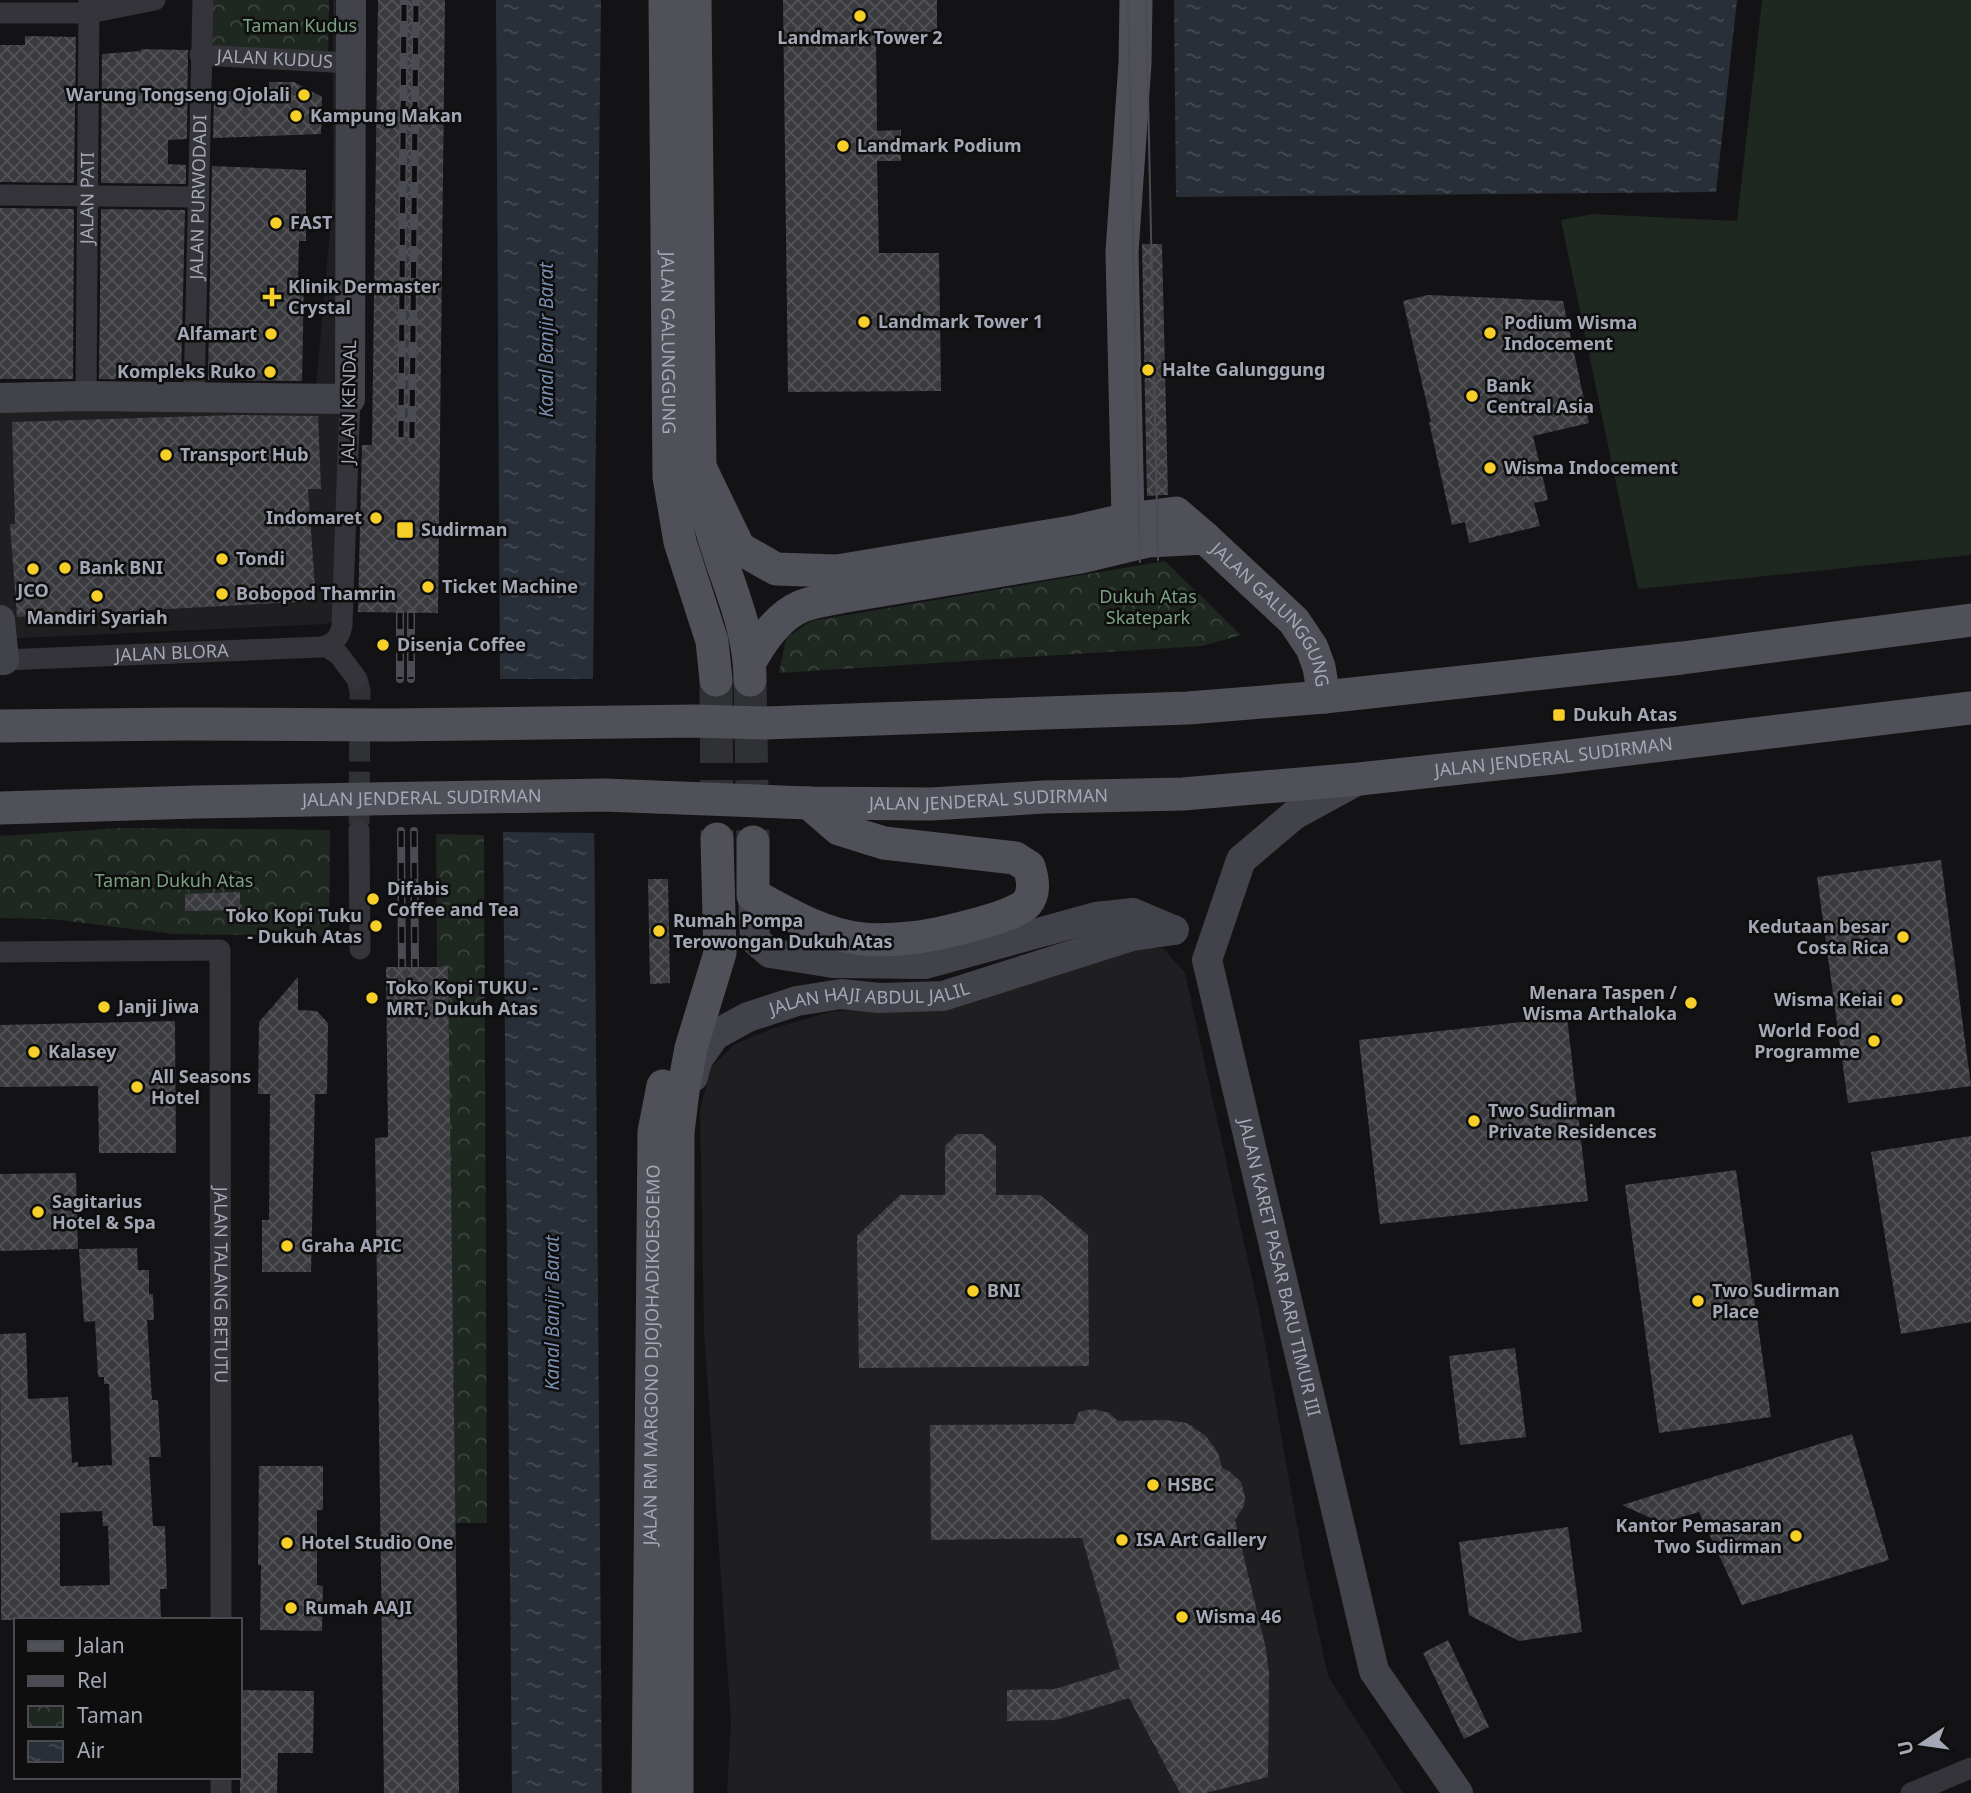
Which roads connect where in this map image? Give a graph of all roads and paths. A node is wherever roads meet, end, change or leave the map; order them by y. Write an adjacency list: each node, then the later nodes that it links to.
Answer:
1 (155, 0): 7 (street)
2 (203, 0): 9 (street, JALAN PURWODADI)
3 (351, 0): 10 (street, JALAN KENDAL)
4 (665, 0): 25 (main road, JALAN GALUNGGUNG)
5 (695, 0): 18 (main road, JALAN GALUNGGUNG)
6 (1136, 0): 19 (main road)
7 (89, 6): 8 (street); 12 (street, JALAN PATI)
8 (0, 13)
9 (200, 55): 10 (street, JALAN KUDUS); 13 (street, JALAN PURWODADI)
10 (351, 62): 17 (street, JALAN KENDAL)
11 (0, 195): 12 (street)
12 (87, 196): 13 (street); 14 (street, JALAN PATI)
13 (197, 197): 15 (street, JALAN PURWODADI)
14 (86, 396): 15 (street); 16 (street)
15 (194, 397): 17 (street)
16 (0, 398)
17 (350, 399): 22 (street, JALAN KENDAL)
18 (700, 467): 19 (main road, JALAN GALUNGGUNG); 19 (main road, JALAN GALUNGGUNG)
19 (1131, 531): 26 (main road, JALAN GALUNGGUNG)
20 (0, 620): 23 (street)
21 (1971, 620): 26 (main road)
22 (333, 640): 23 (street, JALAN BLORA); 24 (street)
23 (2, 660)
24 (358, 679)
25 (716, 680)
26 (1324, 697): 28 (main road)
27 (1971, 708): 29 (main road, JALAN JENDERAL SUDIRMAN)
28 (0, 726)
29 (1359, 779): 30 (main road, JALAN JENDERAL SUDIRMAN); 40 (street)
30 (809, 803): 31 (main road, JALAN JENDERAL SUDIRMAN); 35 (main road)
31 (0, 808)
32 (359, 830): 38 (street)
33 (717, 839): 36 (main road)
34 (753, 842): 35 (main road)
35 (753, 895): 37 (street, JALAN HAJI ABDUL JALIL)
36 (720, 916): 41 (main road, JALAN RM MARGONO DJOJOHADIKOESOEMO); 42 (main road, JALAN RM MARGONO DJOJOHADIKOESOEMO)
37 (1174, 930): 40 (street, JALAN HAJI ABDUL JALIL); 41 (street, JALAN HAJI ABDUL JALIL)
38 (360, 949)
39 (0, 952): 43 (street, JALAN TALANG BETUTU)
40 (1207, 960): 47 (street, JALAN KARET PASAR BARU TIMUR III)
41 (678, 1132): 42 (street, JALAN HAJI ABDUL JALIL); 46 (main road, JALAN RM MARGONO DJOJOHADIKOESOEMO)
42 (654, 1174): 45 (main road, JALAN RM MARGONO DJOJOHADIKOESOEMO)
43 (221, 1618)
44 (1971, 1769): 48 (street)
45 (648, 1793)
46 (677, 1793)
47 (1458, 1793)
48 (1910, 1793)

